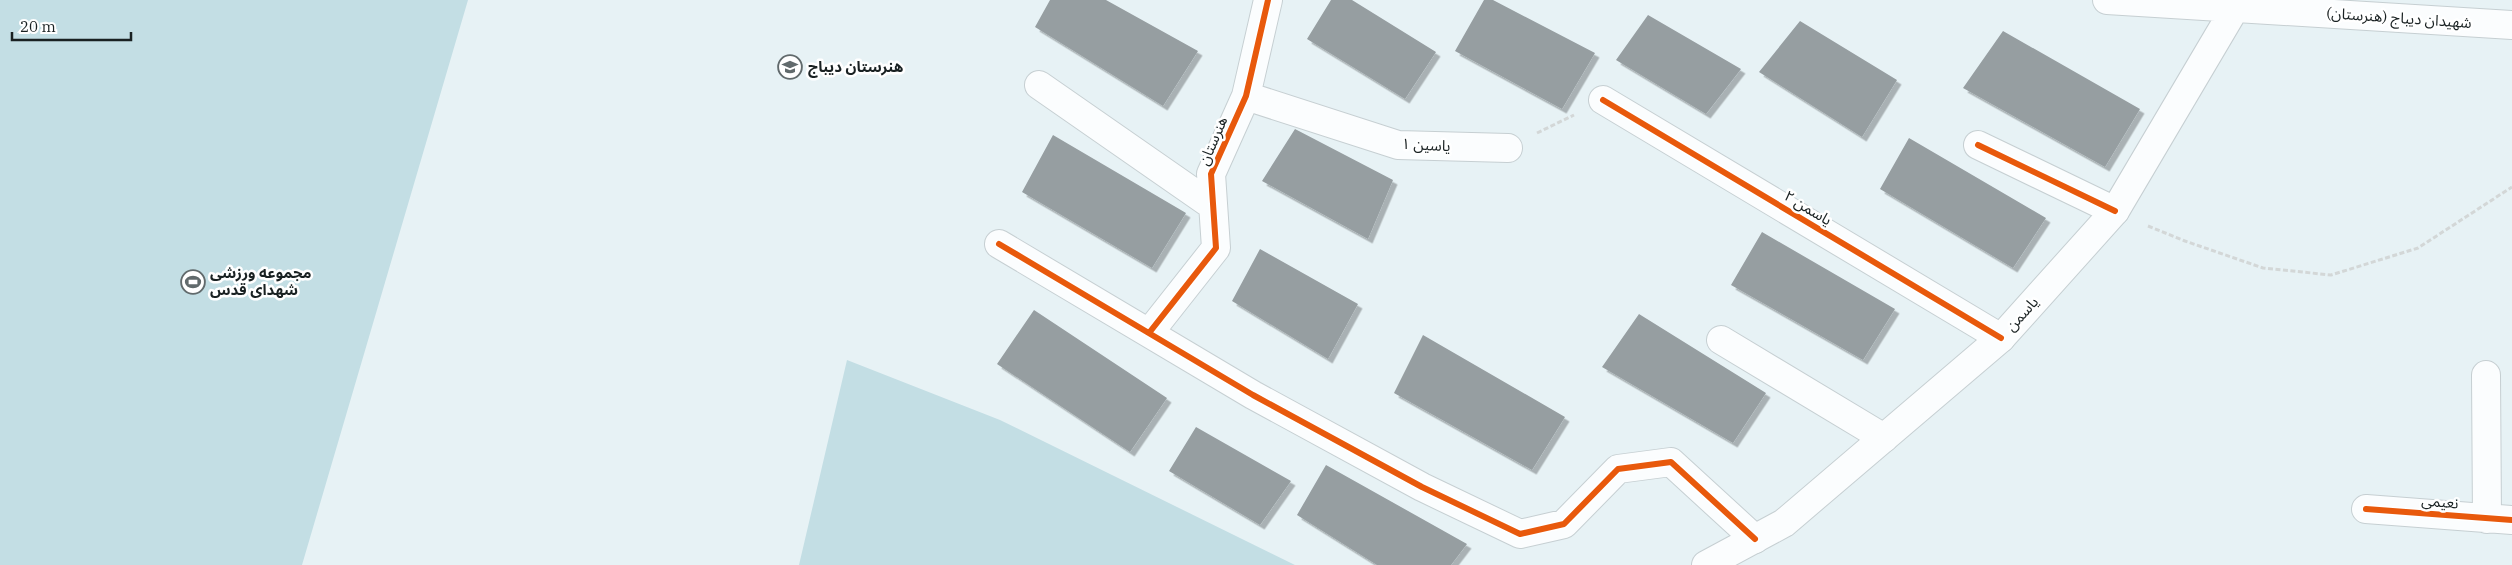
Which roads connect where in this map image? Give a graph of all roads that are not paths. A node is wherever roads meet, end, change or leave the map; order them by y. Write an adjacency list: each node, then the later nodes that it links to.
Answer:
1 (1268, 0): 6 (street, هنرستان)
2 (2107, 0): 3 (street, شهیدان دیباج (هنرستان))
3 (2235, 8): 4 (street, شهیدان دیباج (هنرستان)); 11 (street, یاسمن)
4 (2512, 25)
5 (1039, 85): 10 (street)
6 (1246, 96): 9 (street, یاسین ۱); 10 (street, هنرستان)
7 (1603, 100): 14 (street, یاسمن ۲)
8 (1978, 145): 11 (street)
9 (1508, 148)
10 (1213, 206): 13 (street, هنرستان)
11 (2115, 212): 14 (street, یاسمن)
12 (999, 244): 13 (street)
13 (1149, 333): 20 (street)
14 (2001, 338): 17 (street, یاسمن)
15 (1721, 340): 17 (street)
16 (2486, 375): 19 (street)
17 (1884, 438): 20 (street, یاسمن)
18 (2366, 509): 19 (street, نعیمی)
19 (2499, 519)
20 (1755, 539): 21 (street, یاسمن)
21 (1706, 565)

